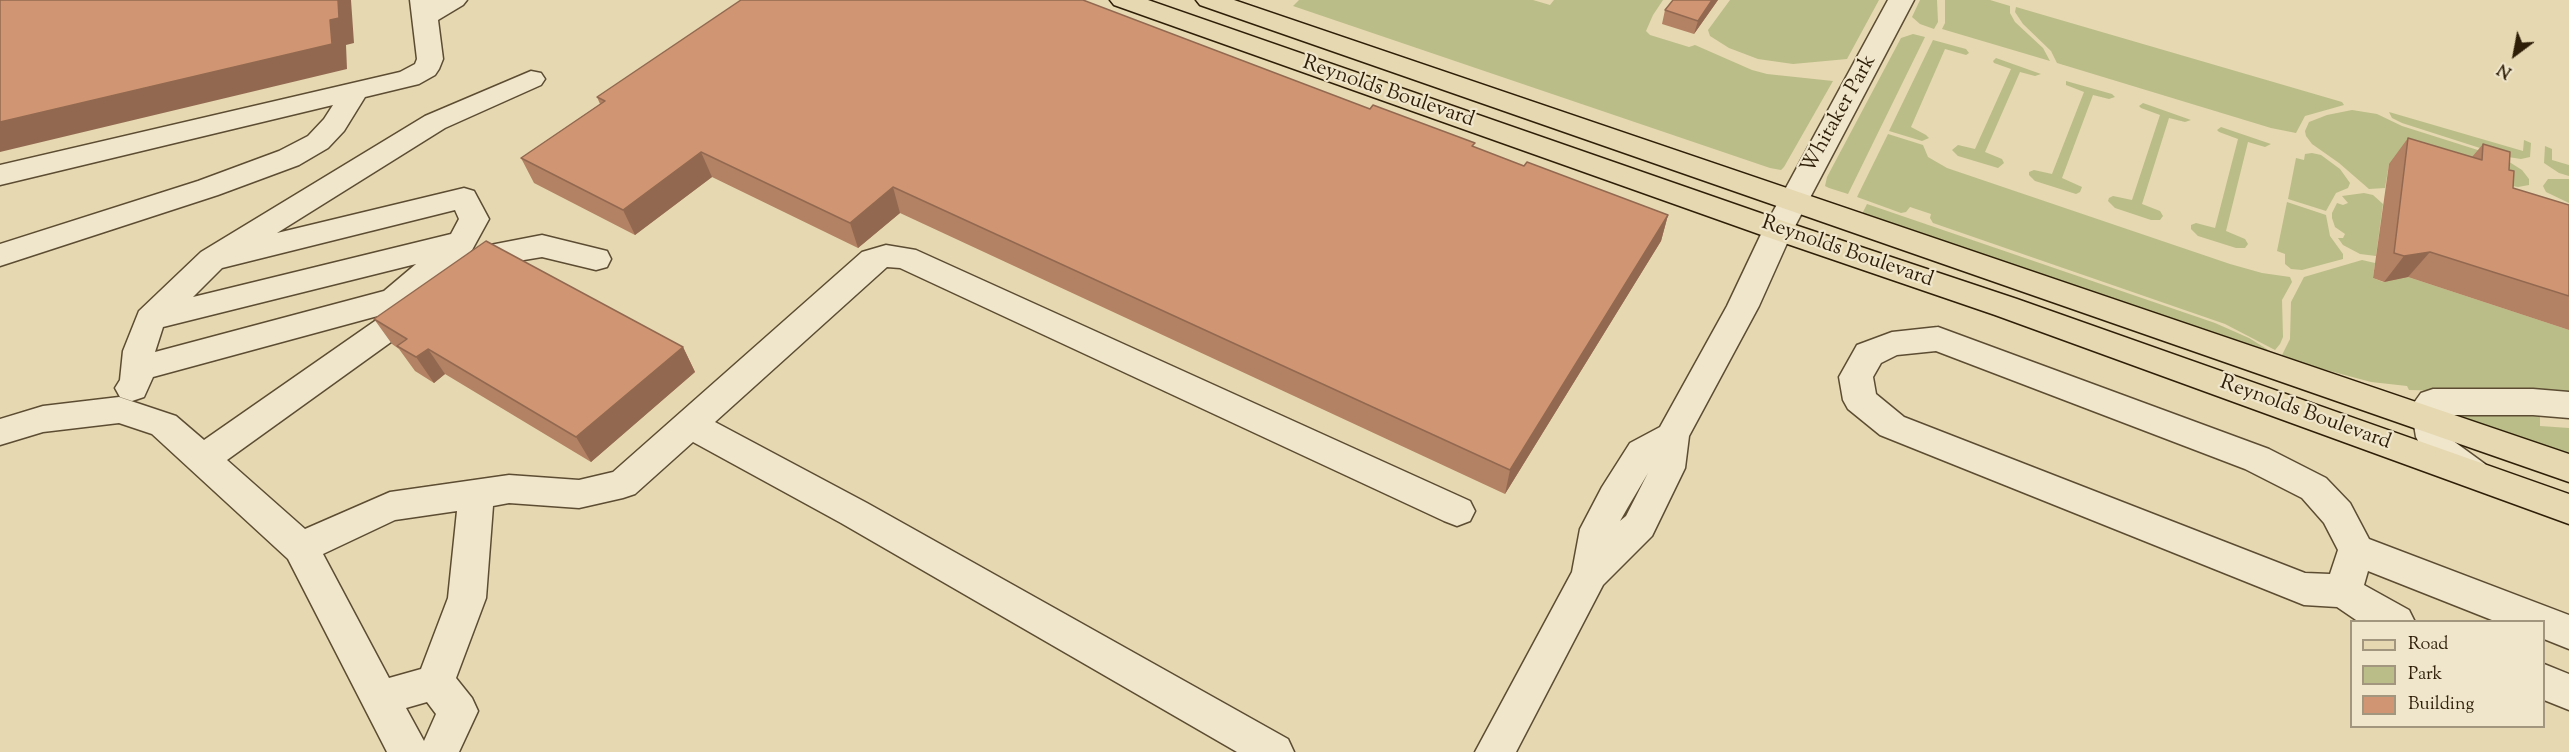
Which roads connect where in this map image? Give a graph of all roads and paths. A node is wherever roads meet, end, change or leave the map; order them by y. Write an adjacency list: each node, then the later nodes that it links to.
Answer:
1 (454, 0): 5 (lane)
2 (1123, 0): 10 (main road, Reynolds Boulevard)
3 (1209, 0): 9 (main road, Reynolds Boulevard)
4 (1902, 0): 9 (lane, Whitaker Park)
5 (424, 8): 7 (lane)
6 (531, 79): 14 (lane)
7 (356, 90): 8 (lane); 12 (lane)
8 (0, 175)
9 (1794, 200): 10 (lane, Whitaker Park); 19 (main road, Reynolds Boulevard)
10 (1778, 230): 24 (main road, Reynolds Boulevard); 42 (lane, Whitaker Park)
11 (461, 243): 14 (lane); 15 (lane); 16 (lane)
12 (0, 255)
13 (596, 259): 22 (lane)
14 (212, 260): 15 (lane)
15 (150, 319): 16 (lane)
16 (138, 369): 18 (lane)
17 (2569, 405): 19 (lane)
18 (119, 410): 21 (lane); 22 (lane)
19 (2432, 420): 23 (main road, Reynolds Boulevard); 24 (lane)
20 (690, 424): 25 (lane); 27 (lane); 41 (lane)
21 (0, 432)
22 (203, 459): 28 (lane)
23 (2569, 468)
24 (2473, 474): 26 (main road, Reynolds Boulevard)
25 (476, 494): 28 (lane); 35 (lane)
26 (2569, 509)
27 (1457, 511)
28 (302, 548): 38 (lane)
29 (2356, 550): 30 (lane); 30 (lane); 32 (lane)
30 (2344, 591): 31 (lane)
31 (2394, 620)
32 (2537, 620)
33 (2545, 623): 34 (lane)
34 (2569, 632)
35 (435, 682): 38 (lane); 40 (lane)
36 (2545, 682): 37 (lane)
37 (2569, 692)
38 (380, 698): 39 (lane)
39 (408, 752)
40 (439, 752)
41 (1274, 752)
42 (1495, 752)

